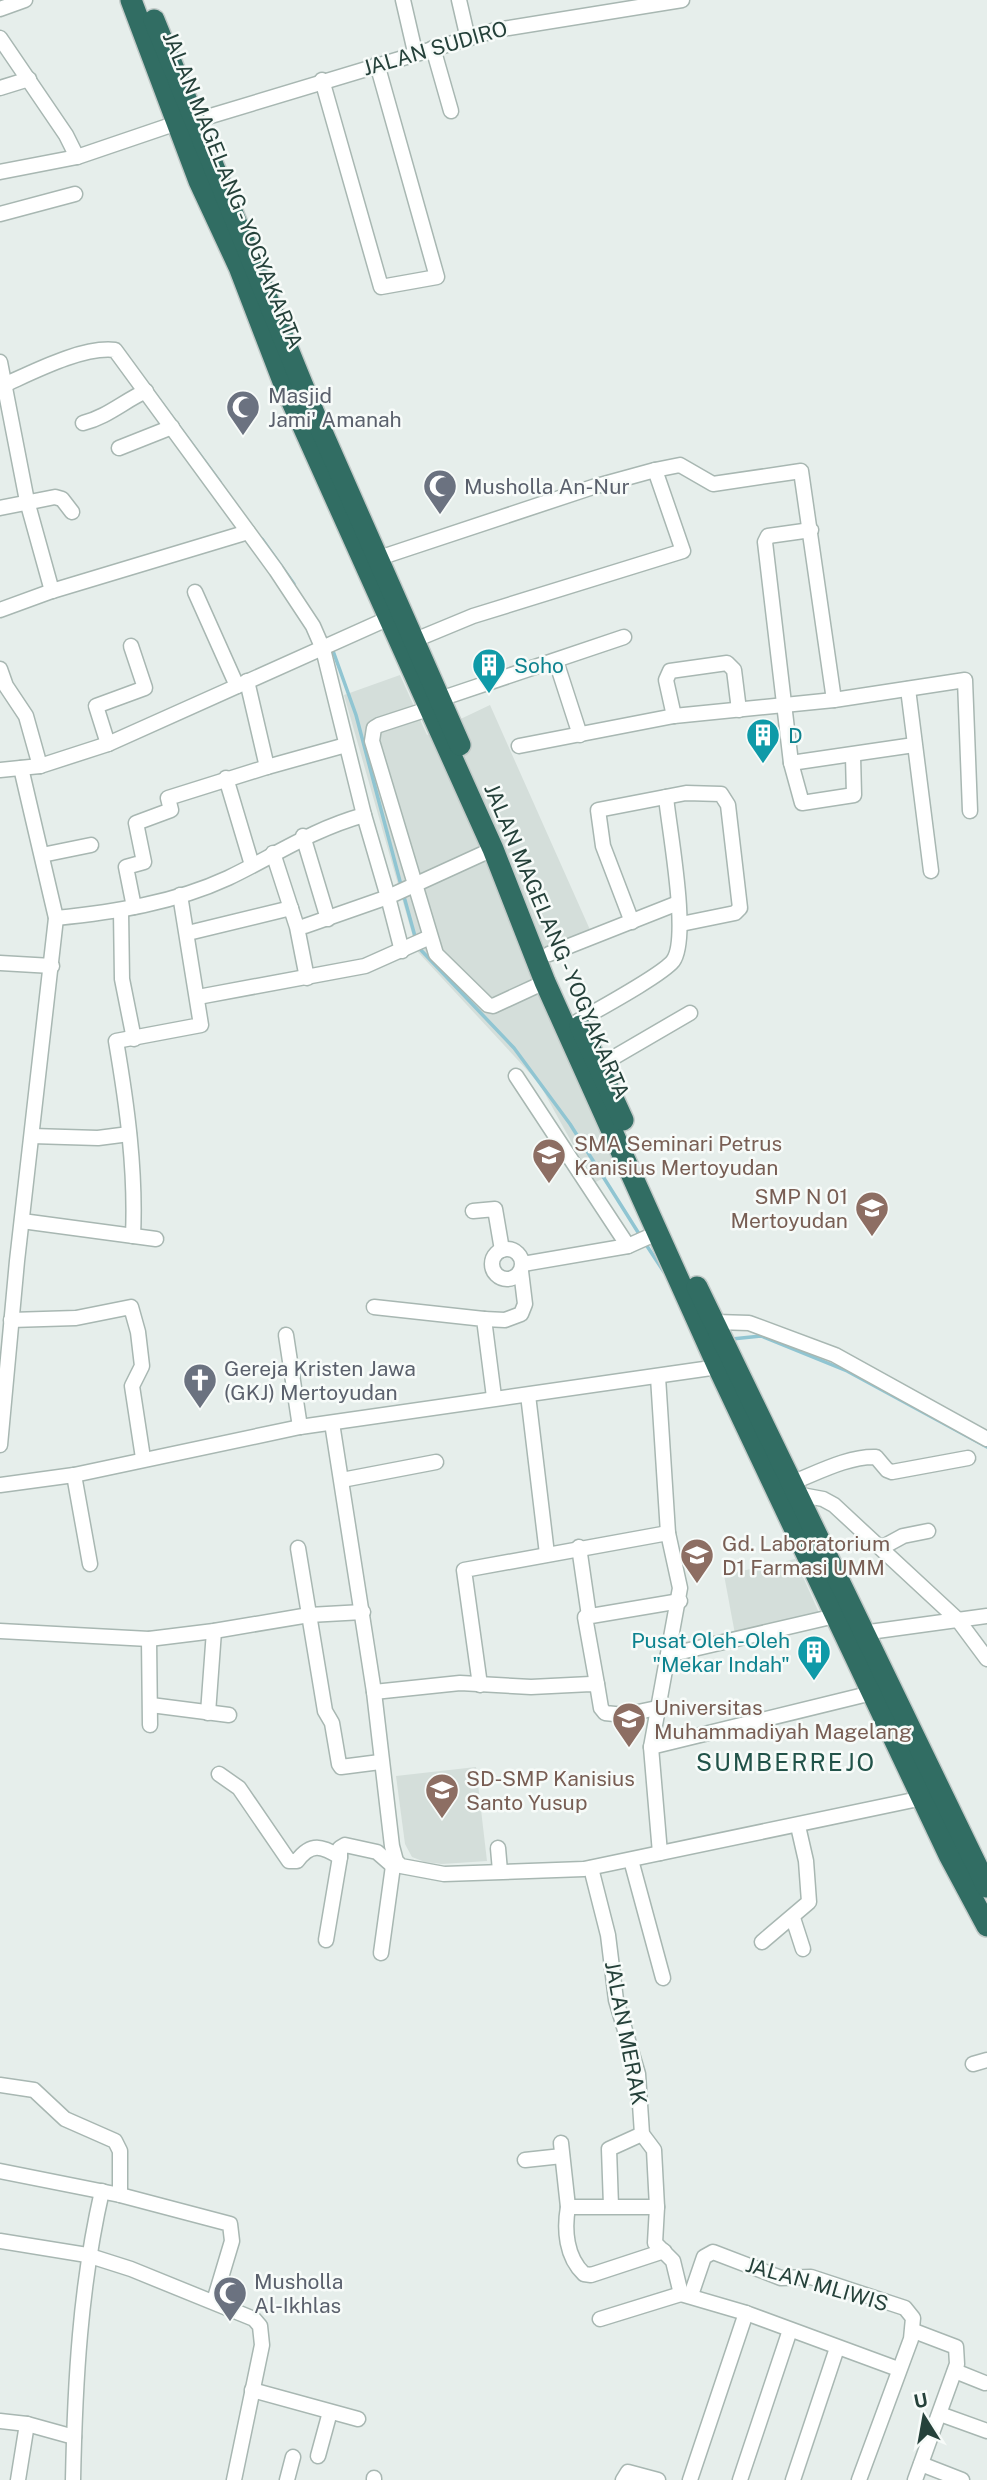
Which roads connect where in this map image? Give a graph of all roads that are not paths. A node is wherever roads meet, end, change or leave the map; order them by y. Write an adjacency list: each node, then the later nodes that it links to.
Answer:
1 (25, 0): 8 (street)
2 (131, 0): 18 (highway, JALAN MAGELANG - YOGYAKARTA)
3 (147, 0): 18 (highway, JALAN MAGELANG - YOGYAKARTA)
4 (403, 0): 12 (street)
5 (459, 0): 10 (street)
6 (682, 0): 7 (street, JALAN SUDIRO)
7 (654, 2): 10 (street, JALAN SUDIRO)
8 (0, 9)
9 (0, 37): 14 (street)
10 (468, 38): 11 (street, JALAN SUDIRO)
11 (433, 48): 12 (street, JALAN SUDIRO); 17 (street)
12 (415, 52): 13 (street, JALAN SUDIRO)
13 (377, 64): 15 (street, JALAN SUDIRO); 15 (street)
14 (29, 79): 16 (street); 19 (street)
15 (322, 80): 18 (street, JALAN SUDIRO)
16 (0, 88)
17 (451, 111)
18 (186, 122): 19 (street, JALAN SUDIRO); 34 (highway, JALAN MAGELANG - YOGYAKARTA); 38 (highway, JALAN MAGELANG - YOGYAKARTA)
19 (78, 157): 20 (street, JALAN SUDIRO)
20 (0, 172)
21 (75, 194): 22 (street)
22 (0, 214)
23 (2, 377): 24 (street); 29 (street)
24 (144, 392): 25 (street); 26 (street)
25 (83, 423)
26 (172, 427): 27 (street); 33 (street)
27 (119, 448)
28 (655, 470): 32 (street); 34 (street); 40 (street)
29 (27, 501): 30 (street); 31 (street); 35 (street)
30 (0, 508)
31 (72, 512)
32 (811, 530): 47 (street); 49 (street)
33 (246, 533): 35 (street); 42 (street)
34 (379, 558): 40 (highway, JALAN MAGELANG - YOGYAKARTA)
35 (52, 591): 37 (street)
36 (195, 592): 45 (street)
37 (0, 610)
38 (387, 619): 42 (street); 48 (highway, JALAN MAGELANG - YOGYAKARTA)
39 (624, 637): 43 (street)
40 (415, 640): 48 (highway, JALAN MAGELANG - YOGYAKARTA)
41 (131, 646): 53 (street)
42 (329, 646): 45 (street); 54 (street)
43 (556, 661): 48 (street); 52 (street)
44 (0, 669): 59 (street)
45 (242, 683): 53 (street); 60 (street)
46 (908, 689): 47 (street); 56 (street); 65 (street)
47 (834, 700): 49 (street)
48 (434, 704): 69 (highway, JALAN MAGELANG - YOGYAKARTA); 74 (street); 87 (highway, JALAN MAGELANG - YOGYAKARTA)
49 (784, 704): 50 (street); 58 (street)
50 (738, 710): 51 (street); 51 (street)
51 (674, 716): 52 (street)
52 (580, 735): 55 (street)
53 (108, 744): 59 (street)
54 (346, 745): 60 (street); 66 (street)
55 (519, 746)
56 (914, 746): 57 (street); 73 (street)
57 (853, 755): 58 (street); 58 (street)
58 (791, 763)
59 (40, 766): 61 (street)
60 (267, 767): 63 (street)
61 (21, 768): 62 (street); 71 (street)
62 (0, 770)
63 (226, 778): 72 (street); 78 (street)
64 (666, 797): 76 (street); 81 (street); 82 (street)
65 (970, 811)
66 (364, 815): 67 (street); 74 (street)
67 (303, 836): 70 (street); 80 (street)
68 (91, 845): 71 (street)
69 (493, 849): 74 (street); 91 (highway, JALAN MAGELANG - YOGYAKARTA)
70 (273, 853): 72 (street); 77 (street)
71 (43, 855): 79 (street)
72 (252, 865): 75 (street)
73 (931, 871)
74 (402, 892): 80 (street); 85 (street); 86 (street)
75 (180, 895): 78 (street); 84 (street)
76 (678, 903): 81 (street); 82 (street)
77 (291, 908): 84 (street); 90 (street)
78 (128, 909): 79 (street); 95 (street)
79 (56, 918): 89 (street)
80 (328, 919): 83 (street)
81 (632, 922): 87 (street)
82 (681, 924): 94 (street)
83 (305, 926)
84 (188, 933): 92 (street)
85 (430, 937): 86 (street); 91 (street)
86 (408, 949): 90 (street)
87 (549, 954): 94 (highway, JALAN MAGELANG - YOGYAKARTA)
88 (0, 959): 89 (street)
89 (52, 966): 99 (street)
90 (307, 978): 92 (street)
91 (545, 982): 100 (highway, JALAN MAGELANG - YOGYAKARTA)
92 (198, 997): 95 (street)
93 (690, 1013): 96 (street)
94 (578, 1021): 96 (highway, JALAN MAGELANG - YOGYAKARTA)
95 (134, 1039): 98 (street)
96 (599, 1066): 100 (highway, JALAN MAGELANG - YOGYAKARTA)
97 (516, 1076): 106 (street)
98 (129, 1134): 99 (street); 104 (street)
99 (32, 1136): 102 (street)
100 (649, 1198): 103 (highway, JALAN MAGELANG - YOGYAKARTA); 113 (highway, JALAN MAGELANG - YOGYAKARTA)
101 (473, 1211): 107 (street)
102 (22, 1221): 104 (street); 110 (street)
103 (655, 1235): 106 (street); 113 (highway, JALAN MAGELANG - YOGYAKARTA)
104 (133, 1236): 105 (street)
105 (156, 1239)
106 (632, 1244): 108 (street)
107 (502, 1250): 108 (street); 108 (street)
108 (522, 1267): 111 (street)
109 (374, 1307): 111 (street)
110 (11, 1320): 119 (street); 122 (street)
111 (484, 1320): 116 (street)
112 (286, 1335): 118 (street)
113 (715, 1343): 114 (street); 120 (street); 128 (highway, JALAN MAGELANG - YOGYAKARTA); 140 (highway, JALAN MAGELANG - YOGYAKARTA)
114 (657, 1377): 115 (street); 130 (street)
115 (528, 1395): 116 (street); 134 (street)
116 (494, 1397): 117 (street)
117 (332, 1423): 118 (street); 126 (street)
118 (300, 1427): 122 (street)
119 (1, 1430): 121 (street)
120 (987, 1439)
121 (0, 1445)
122 (143, 1458): 125 (street)
123 (968, 1458): 128 (street)
124 (436, 1462): 126 (street)
125 (74, 1475): 127 (street); 135 (street)
126 (342, 1480): 137 (street)
127 (0, 1485)
128 (794, 1488): 133 (street); 145 (highway, JALAN MAGELANG - YOGYAKARTA)
129 (928, 1531): 133 (street)
130 (668, 1533): 132 (street); 136 (street)
131 (298, 1548): 138 (street)
132 (579, 1548): 134 (street); 139 (street)
133 (881, 1548): 142 (street)
134 (547, 1554): 150 (street)
135 (90, 1564)
136 (681, 1601): 139 (street); 147 (street)
137 (362, 1612): 138 (street); 151 (street)
138 (309, 1615): 144 (street); 160 (street)
139 (589, 1616): 149 (street)
140 (835, 1616): 147 (street); 152 (highway, JALAN MAGELANG - YOGYAKARTA)
141 (987, 1616): 142 (street)
142 (958, 1620): 145 (street); 148 (street)
143 (0, 1631): 146 (street)
144 (214, 1631): 146 (street); 155 (street)
145 (862, 1633): 159 (highway, JALAN MAGELANG - YOGYAKARTA)
146 (149, 1639): 153 (street)
147 (667, 1655): 154 (street)
148 (987, 1659)
149 (597, 1684): 150 (street); 154 (street)
150 (480, 1685): 151 (street)
151 (374, 1692): 160 (street)
152 (873, 1693): 158 (street); 159 (highway, JALAN MAGELANG - YOGYAKARTA)
153 (150, 1705): 155 (street); 157 (street)
154 (657, 1708): 158 (street)
155 (208, 1713): 156 (street)
156 (229, 1715)
157 (149, 1725)
158 (651, 1747): 165 (street)
159 (908, 1748): 162 (highway, JALAN MAGELANG - YOGYAKARTA); 171 (highway, JALAN MAGELANG - YOGYAKARTA)
160 (380, 1762): 168 (street)
161 (219, 1774): 166 (street)
162 (923, 1798): 163 (street); 173 (highway, JALAN MAGELANG - YOGYAKARTA)
163 (798, 1826): 165 (street); 172 (street)
164 (498, 1848): 170 (street)
165 (660, 1853): 167 (street)
166 (340, 1857): 168 (street); 174 (street)
167 (631, 1860): 169 (street); 178 (street)
168 (394, 1864): 170 (street); 177 (street)
169 (591, 1868): 170 (street); 180 (street, JALAN MERAK)
170 (500, 1871)
171 (987, 1887)
172 (793, 1918): 175 (street); 176 (street)
173 (987, 1926)
174 (326, 1940)
175 (762, 1942)
176 (803, 1949)
177 (381, 1953)
178 (663, 1978)
179 (0, 2085): 184 (street)
180 (642, 2134): 185 (street); 187 (street, JALAN MERAK)
181 (525, 2160): 186 (street)
182 (0, 2171): 183 (street)
183 (102, 2191): 184 (street); 190 (street)
184 (120, 2195): 192 (street)
185 (611, 2206): 186 (street); 187 (street)
186 (568, 2207): 189 (street)
187 (657, 2207): 189 (street, JALAN MERAK)
188 (0, 2241): 190 (street)
189 (664, 2251): 191 (street, JALAN MERAK)
190 (87, 2255): 192 (street); 208 (street)
191 (686, 2295): 193 (street); 194 (street); 196 (street, JALAN MLIWIS)
192 (214, 2301): 201 (street)
193 (746, 2313): 195 (street); 218 (street)
194 (600, 2319)
195 (790, 2330): 197 (street); 219 (street)
196 (914, 2332): 198 (street); 199 (street)
197 (837, 2348): 198 (street); 220 (street)
198 (898, 2369): 221 (street)
199 (955, 2371): 200 (street); 203 (street)
200 (985, 2383)
201 (252, 2390): 202 (street); 214 (street)
202 (330, 2412): 204 (street); 209 (street)
203 (940, 2414): 207 (street); 211 (street)
204 (358, 2419)
205 (0, 2421): 206 (street)
206 (27, 2424): 208 (street); 212 (street)
207 (987, 2431)
208 (74, 2437): 213 (street)
209 (318, 2456)
210 (293, 2457): 215 (street)
211 (921, 2464): 222 (street); 223 (street)
212 (18, 2480)
213 (73, 2480)
214 (234, 2480)
215 (287, 2480)
216 (623, 2480): 217 (street)
217 (658, 2480)
218 (690, 2480)
219 (740, 2480)
220 (793, 2480)
221 (859, 2480)
222 (915, 2480)
223 (962, 2480)

